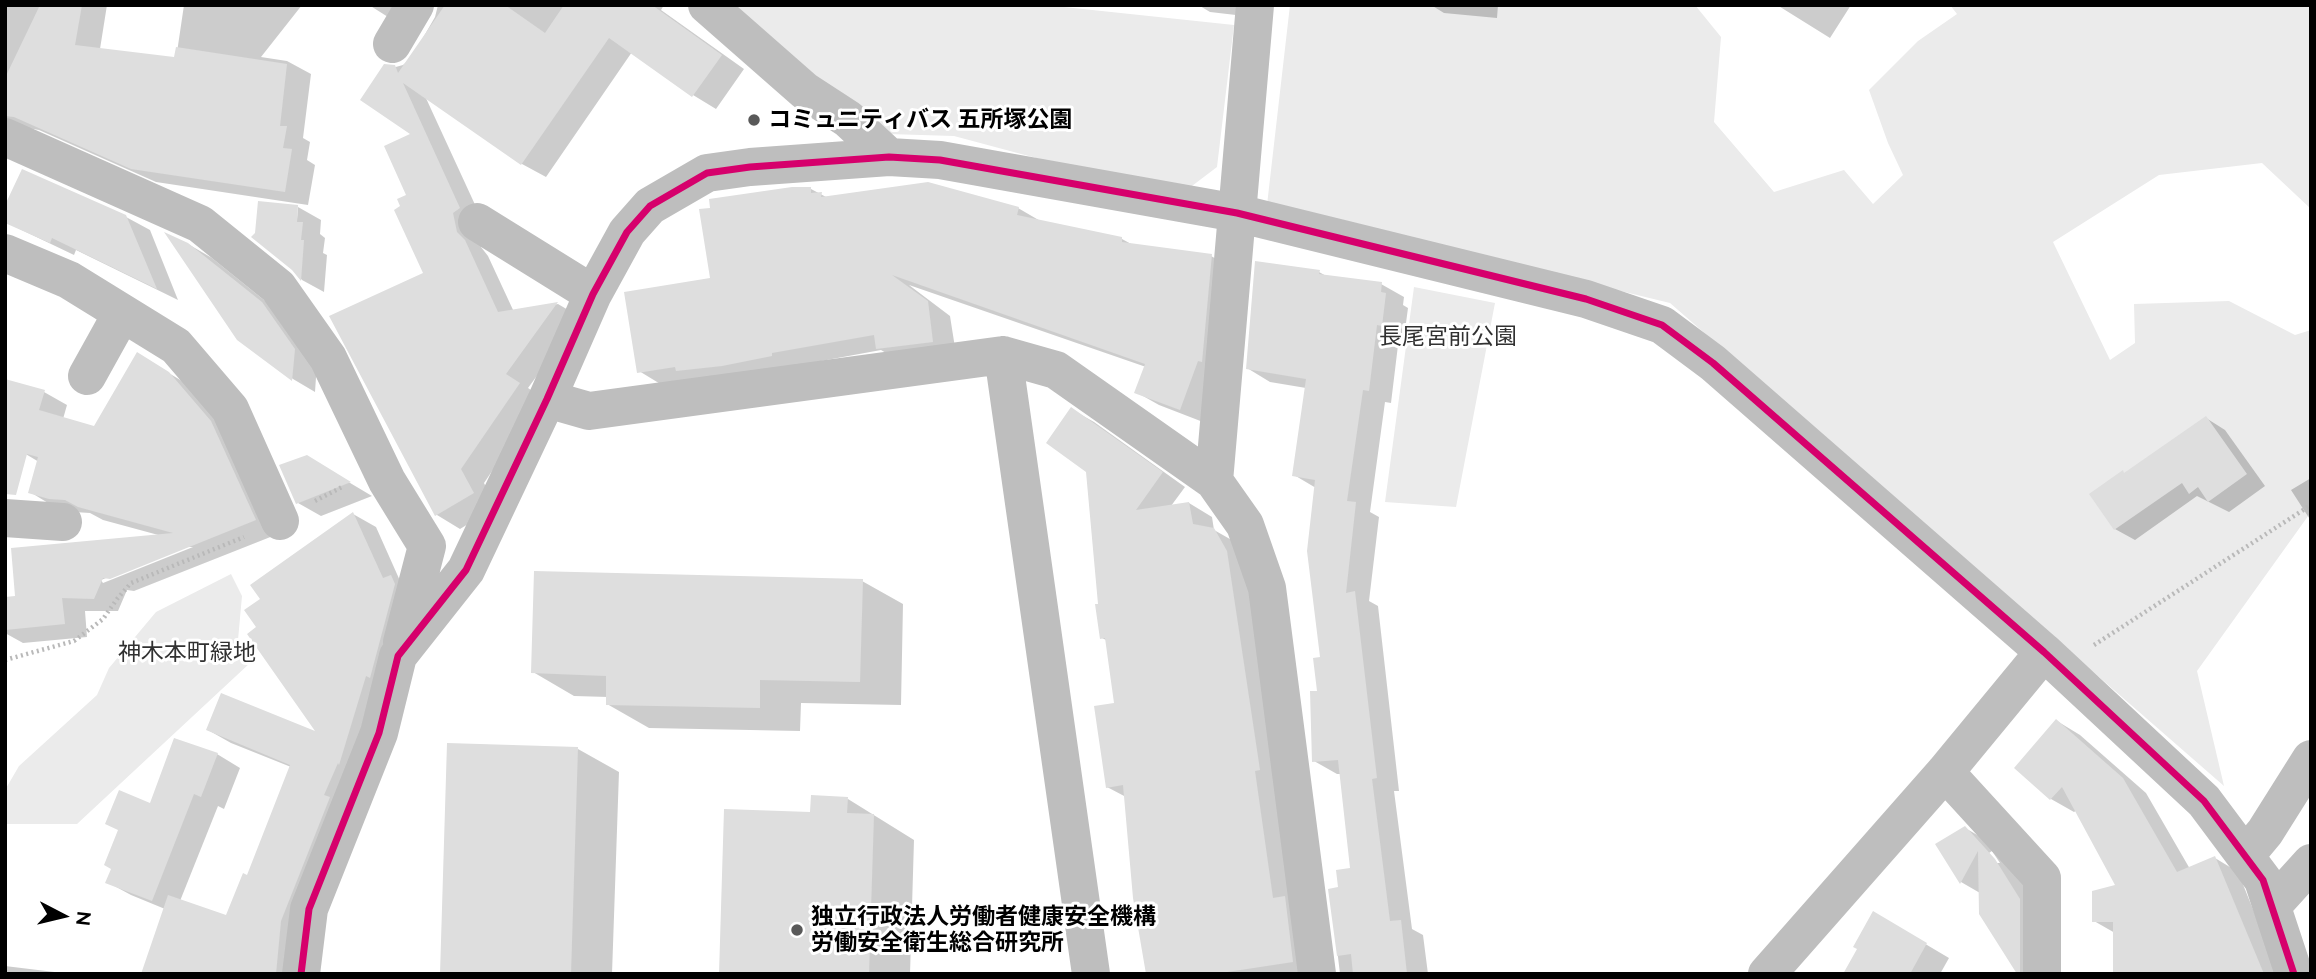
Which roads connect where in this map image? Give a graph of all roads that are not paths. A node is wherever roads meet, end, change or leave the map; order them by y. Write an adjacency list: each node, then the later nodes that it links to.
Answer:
1 (415, 5): 4 (street)
2 (707, 5): 6 (street)
3 (1255, 5): 7 (street)
4 (392, 44)
5 (5, 137): 19 (street)
6 (889, 157): 7 (street); 10 (street)
7 (1237, 214): 15 (street); 20 (street)
8 (477, 222): 10 (street)
9 (5, 253): 11 (street)
10 (593, 294): 14 (street)
11 (122, 313): 13 (street); 17 (street)
12 (1003, 355): 14 (street); 15 (street); 27 (street)
13 (87, 376)
14 (547, 399): 19 (street)
15 (1214, 481): 28 (street)
16 (5, 518): 18 (street)
17 (280, 521)
18 (63, 522)
19 (398, 656): 26 (street)
20 (2052, 659): 22 (street); 23 (street)
21 (2311, 759): 23 (street)
22 (1945, 772): 29 (street); 30 (street)
23 (2245, 856): 25 (street)
24 (2311, 863): 25 (street)
25 (2272, 906): 31 (street)
26 (301, 974)
27 (1091, 974)
28 (1317, 974)
29 (1767, 974)
30 (2042, 974)
31 (2294, 974)

